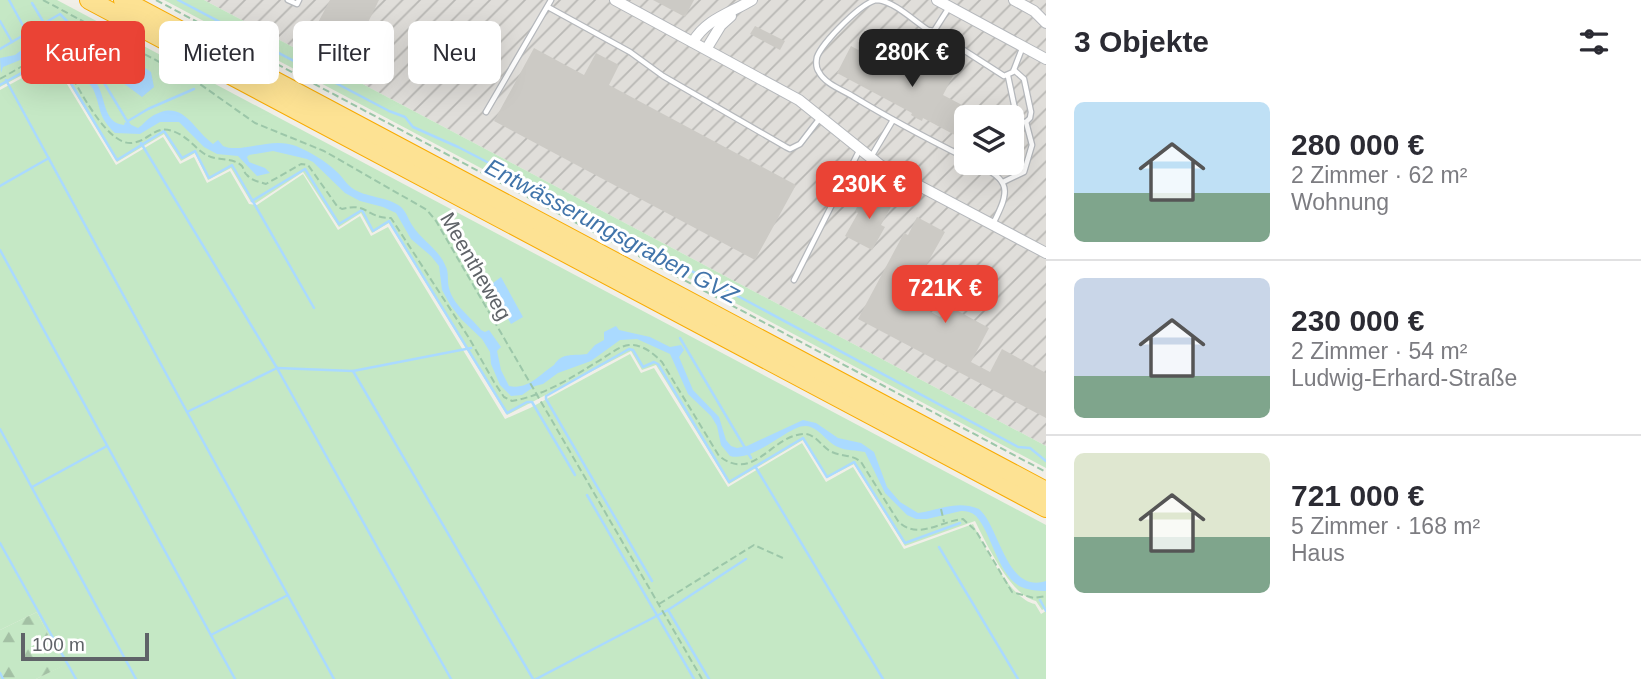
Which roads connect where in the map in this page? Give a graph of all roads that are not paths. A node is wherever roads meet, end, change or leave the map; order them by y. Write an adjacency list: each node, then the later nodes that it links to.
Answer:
1 (89, 0): 33 (highway)
2 (123, 0): 32 (highway)
3 (288, 0): 4 (lane)
4 (299, 0)
5 (551, 0): 10 (lane)
6 (615, 0): 14 (street)
7 (937, 0): 11 (street)
8 (1014, 0): 12 (street)
9 (748, 2): 14 (street); 16 (street)
10 (548, 7): 20 (lane); 21 (lane)
11 (950, 7): 13 (lane); 15 (street)
12 (1046, 23)
13 (934, 31): 19 (lane); 22 (lane)
14 (693, 41): 16 (street)
15 (1023, 46): 17 (street); 18 (lane)
16 (706, 48): 21 (street)
17 (1046, 59)
18 (1014, 70): 19 (lane); 23 (lane)
19 (1008, 76): 23 (lane)
20 (486, 112)
21 (820, 118): 24 (street)
22 (893, 120): 25 (lane); 26 (lane)
23 (1026, 122): 28 (lane)
24 (859, 150): 26 (street); 31 (lane)
25 (954, 152)
26 (870, 158): 29 (street)
27 (997, 175): 28 (lane)
28 (1003, 182): 29 (lane)
29 (993, 225): 30 (street)
30 (1045, 251)
31 (794, 280)
32 (1046, 491)
33 (1046, 508)

